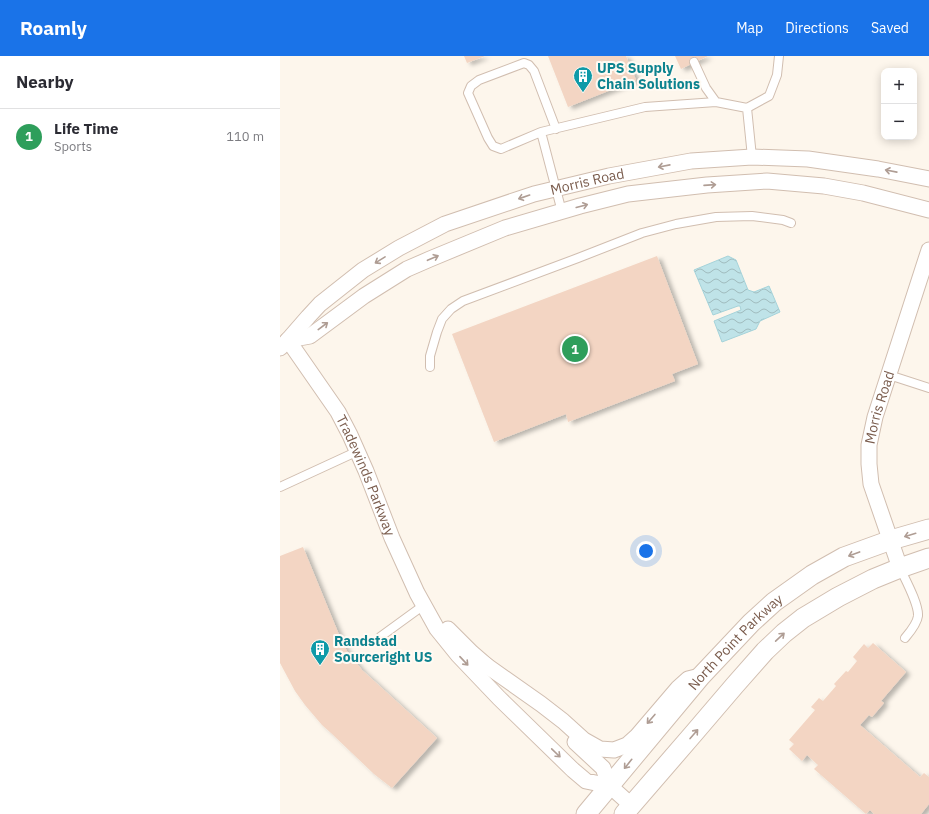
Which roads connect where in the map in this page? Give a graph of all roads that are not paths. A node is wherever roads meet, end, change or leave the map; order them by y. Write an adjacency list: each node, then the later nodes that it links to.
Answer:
1 (779, 56): 4 (lane)
2 (694, 62): 3 (lane)
3 (716, 102): 4 (lane); 5 (lane)
4 (747, 108): 7 (lane)
5 (556, 129): 6 (lane); 6 (lane)
6 (541, 132): 9 (lane)
7 (752, 157): 8 (street, Morris Road, one-way to 7); 9 (street, Morris Road, one-way to 9)
8 (929, 179)
9 (555, 188): 11 (lane); 14 (street, Morris Road, one-way to 14)
10 (929, 210): 11 (street, Morris Road, one-way to 10)
11 (562, 212): 14 (street, Morris Road, one-way to 11)
12 (791, 223): 15 (lane)
13 (929, 250): 16 (street, Morris Road)
14 (284, 344): 18 (street, Tradewinds Parkway)
15 (430, 367)
16 (889, 375): 17 (lane); 21 (street, Morris Road)
17 (929, 388)
18 (358, 452): 19 (lane); 24 (street, Tradewinds Parkway)
19 (280, 487)
20 (929, 529): 21 (street, North Point Parkway, one-way to 21)
21 (891, 540): 23 (street, Morris Road); 29 (street, North Point Parkway, one-way to 29)
22 (929, 558): 23 (street, North Point Parkway)
23 (900, 568): 27 (lane); 31 (street, North Point Parkway, one-way to 23)
24 (424, 605): 25 (street, Tradewinds Parkway); 26 (lane)
25 (432, 619): 28 (street, Tradewinds Parkway); 30 (street, Tradewinds Parkway, one-way to 30)
26 (380, 637)
27 (905, 638)
28 (480, 661): 29 (street, Tradewinds Parkway, one-way to 28); 30 (street, Tradewinds Parkway)
29 (701, 676): 30 (street, North Point Parkway, one-way to 30)
30 (610, 786): 31 (street, Tradewinds Parkway); 32 (street, North Point Parkway)
31 (627, 810)
32 (586, 814)

